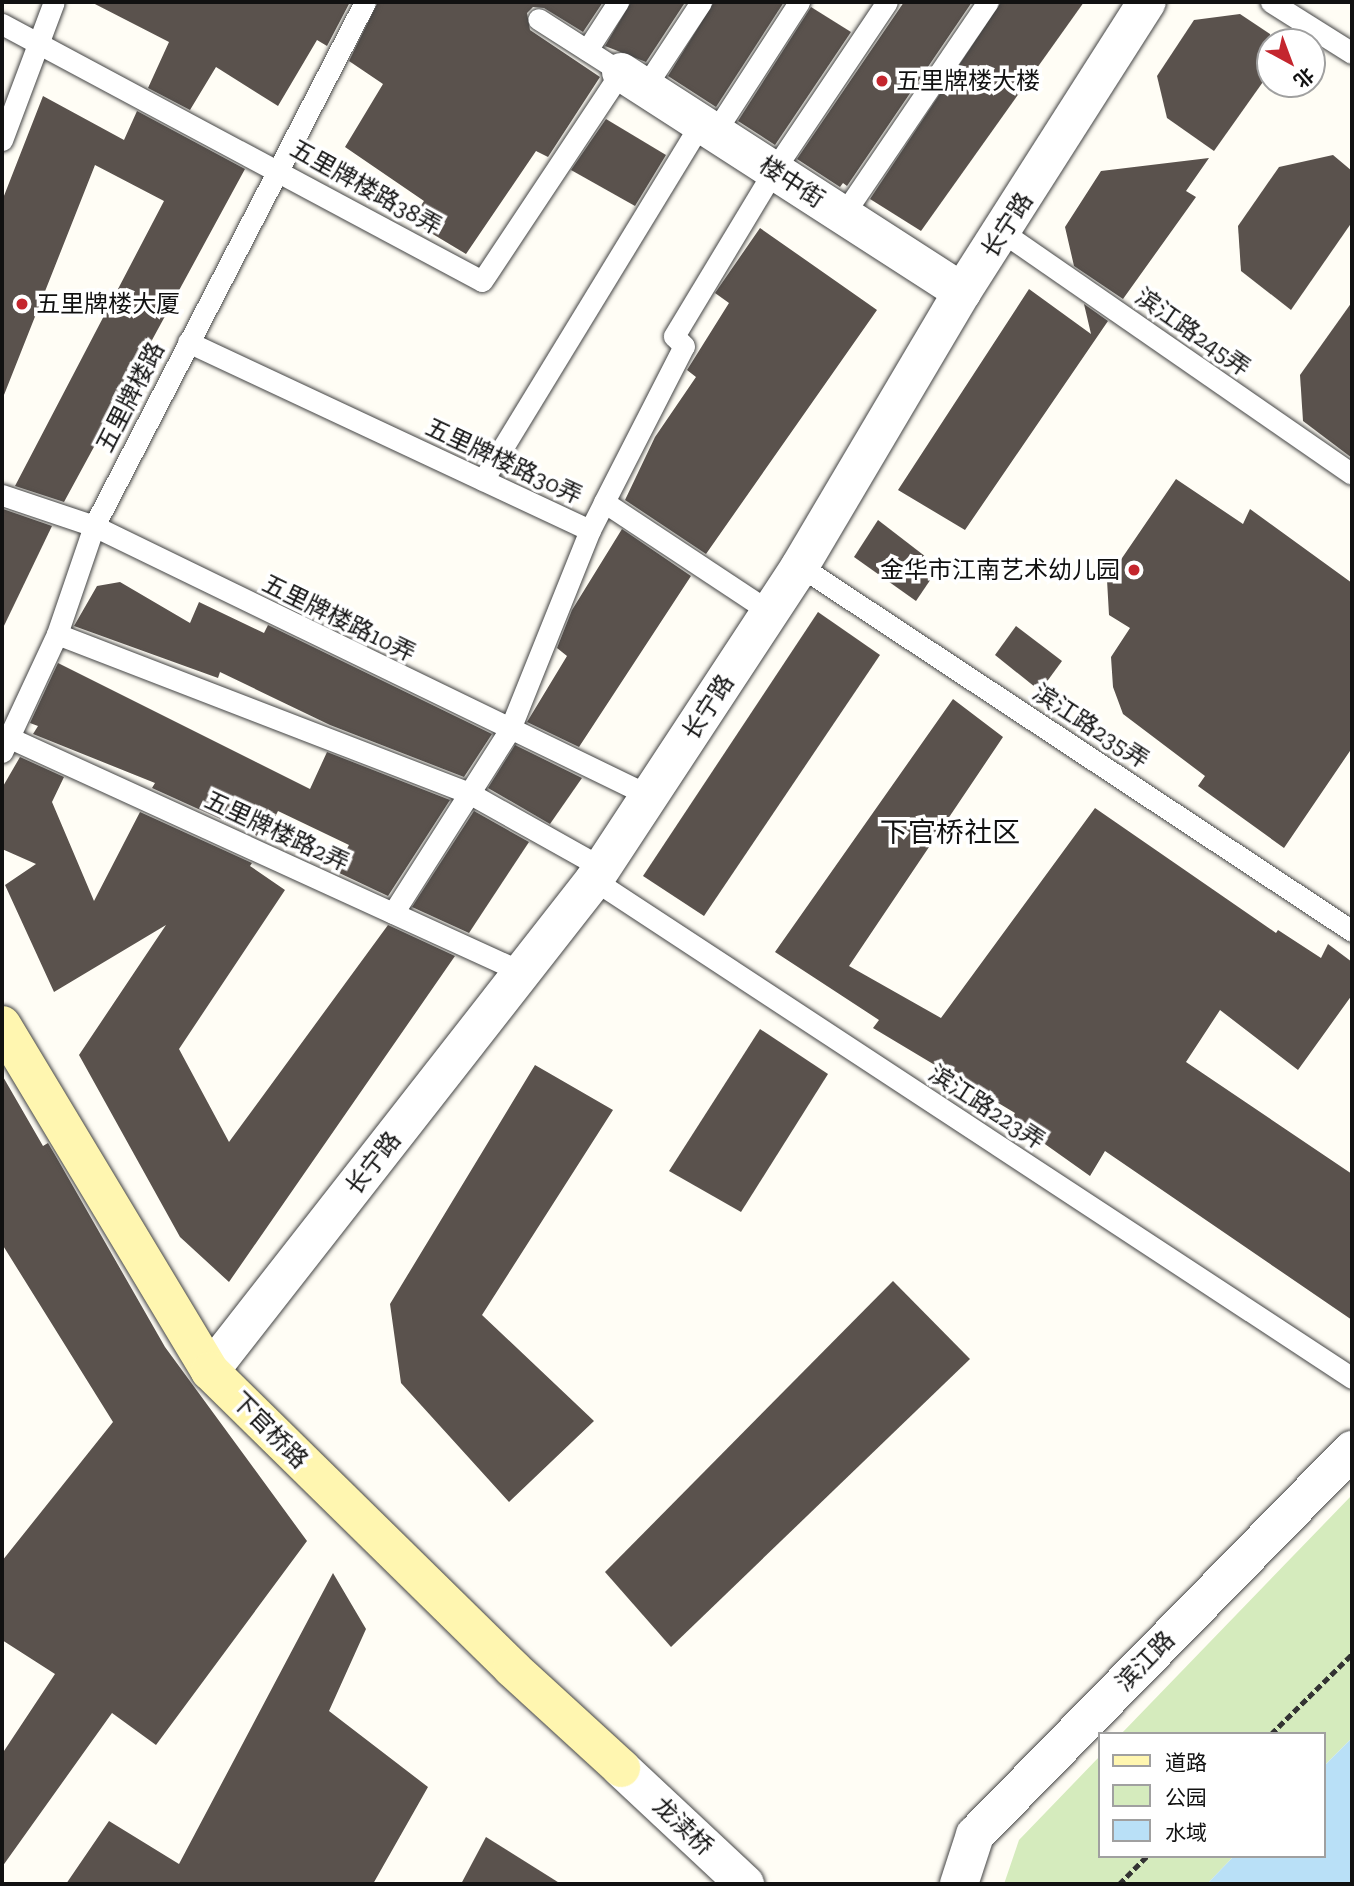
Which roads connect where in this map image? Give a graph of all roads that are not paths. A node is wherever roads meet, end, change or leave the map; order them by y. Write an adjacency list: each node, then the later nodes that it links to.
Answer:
1 (54, 2): 12 (lane)
2 (365, 2): 18 (lane, 五里牌楼路)
3 (618, 2): 13 (lane)
4 (701, 2): 15 (lane)
5 (799, 2): 16 (lane)
6 (887, 2): 19 (lane)
7 (988, 2): 20 (lane)
8 (1147, 2): 21 (street, 长宁路)
9 (1271, 2): 14 (lane)
10 (538, 19): 13 (lane)
11 (2, 24): 12 (lane, 五里牌楼路38弄)
12 (39, 43): 17 (lane); 18 (lane, 五里牌楼路38弄)
13 (587, 50): 15 (lane)
14 (1352, 53)
15 (633, 79): 16 (street, 楼中街); 18 (lane, 五里牌楼路38弄)
16 (708, 128): 19 (street, 楼中街); 25 (lane)
17 (2, 140)
18 (277, 168): 23 (lane, 五里牌楼路)
19 (774, 170): 20 (street, 楼中街); 27 (lane)
20 (843, 215): 22 (street, 楼中街)
21 (1004, 233): 22 (street, 长宁路); 24 (lane, 滨江路245弄)
22 (962, 292): 30 (street, 长宁路)
23 (188, 342): 25 (lane, 五里牌楼路30弄); 28 (lane, 五里牌楼路)
24 (1352, 474)
25 (483, 480): 29 (lane, 五里牌楼路30弄)
26 (2, 495): 28 (lane, 五里牌楼路10弄)
27 (604, 502): 29 (lane, 五里牌楼路30弄); 31 (lane, 五里牌楼路30弄)
28 (94, 526): 32 (lane, 五里牌楼路); 33 (lane, 五里牌楼路10弄)
29 (590, 530): 33 (lane)
30 (800, 565): 31 (street, 长宁路); 39 (lane, 滨江路235弄)
31 (770, 612): 36 (street, 长宁路)
32 (57, 634): 34 (lane, 五里牌楼路); 35 (lane, 滨江路223弄)
33 (510, 729): 35 (lane); 36 (lane, 五里牌楼路10弄)
34 (6, 745): 38 (lane, 五里牌楼路2弄)
35 (469, 793): 37 (lane, 滨江路223弄); 38 (lane)
36 (650, 796): 37 (street, 长宁路)
37 (597, 874): 40 (street, 长宁路); 43 (lane, 滨江路223弄)
38 (393, 913): 40 (lane, 五里牌楼路2弄)
39 (1352, 931)
40 (522, 972): 42 (street, 长宁路)
41 (2, 1025): 42 (street, 下官桥路)
42 (210, 1371): 45 (street, 下官桥路)
43 (1352, 1378)
44 (1352, 1450): 47 (street, 滨江路)
45 (621, 1768): 46 (street, 龙渎桥)
46 (746, 1884)
47 (959, 1884)

